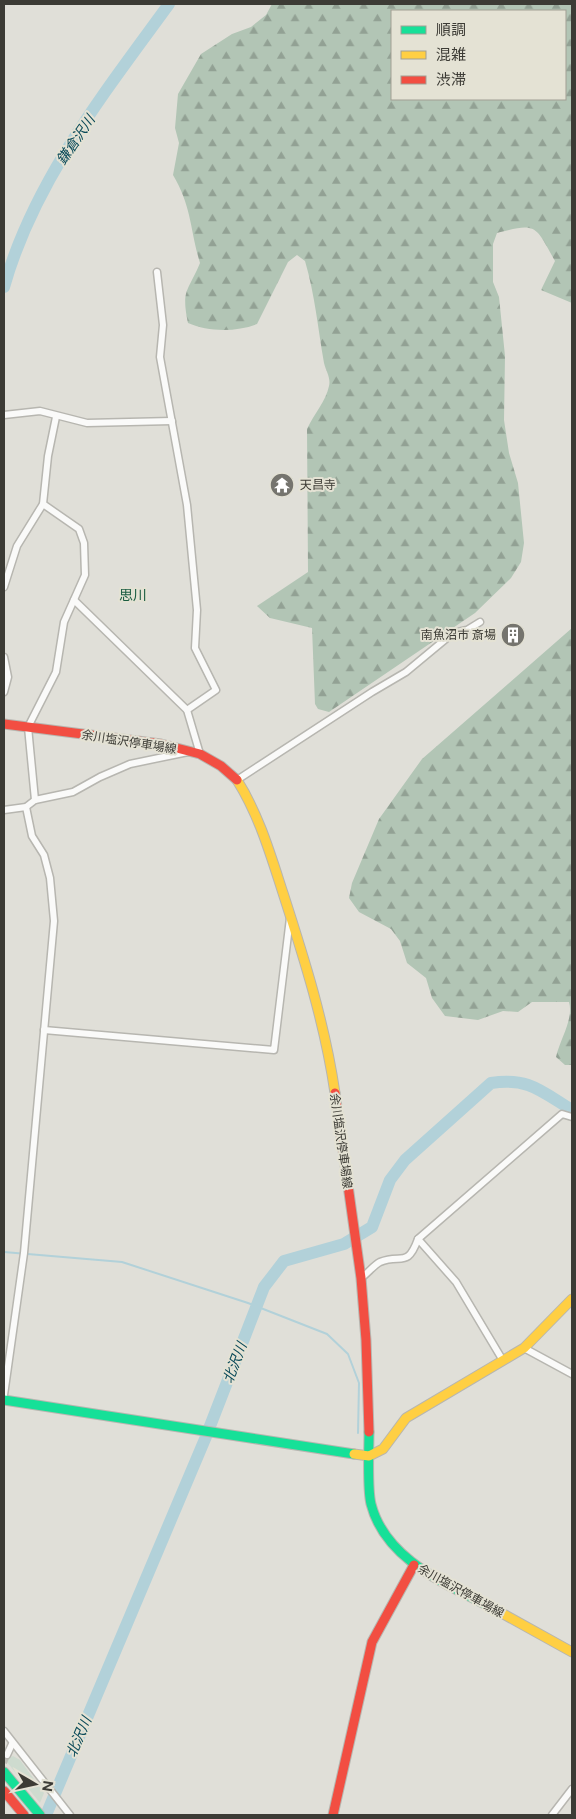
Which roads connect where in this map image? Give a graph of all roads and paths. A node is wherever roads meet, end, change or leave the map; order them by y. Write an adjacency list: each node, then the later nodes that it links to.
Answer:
1 (157, 272): 4 (street)
2 (4, 415): 3 (street)
3 (56, 417): 4 (street); 5 (street)
4 (172, 421): 11 (street)
5 (43, 504): 6 (street); 7 (street)
6 (4, 587)
7 (74, 600): 11 (street); 13 (street)
8 (480, 622): 16 (street)
9 (4, 657): 10 (street)
10 (4, 692)
11 (187, 710): 15 (street)
12 (4, 724): 13 (main road, 余川塩沢停車場線)
13 (28, 727): 14 (main road, 余川塩沢停車場線); 17 (street)
14 (189, 752): 15 (main road, 余川塩沢停車場線); 17 (street)
15 (200, 754): 16 (main road, 余川塩沢停車場線)
16 (236, 780): 20 (main road, 余川塩沢停車場線)
17 (35, 800): 18 (street)
18 (26, 807): 19 (street); 21 (street)
19 (4, 810)
20 (290, 915): 21 (street); 24 (main road, 余川塩沢停車場線)
21 (44, 1030): 29 (street)
22 (572, 1117): 23 (street)
23 (418, 1238): 24 (street); 27 (street)
24 (362, 1278): 31 (main road, 余川塩沢停車場線)
25 (572, 1299): 26 (main road)
26 (524, 1348): 27 (main road); 28 (street)
27 (502, 1359): 31 (main road)
28 (572, 1374)
29 (4, 1395)
30 (4, 1400): 31 (main road)
31 (369, 1456): 32 (main road, 余川塩沢停車場線)
32 (414, 1565): 33 (main road, 余川塩沢停車場線); 43 (main road)
33 (572, 1652)
34 (4, 1731): 35 (street)
35 (12, 1744): 36 (street); 42 (street)
36 (7, 1755)
37 (4, 1772): 41 (main road)
38 (572, 1789): 44 (street)
39 (4, 1791): 40 (main road)
40 (24, 1815)
41 (40, 1815)
42 (70, 1815)
43 (333, 1815)
44 (552, 1815)

